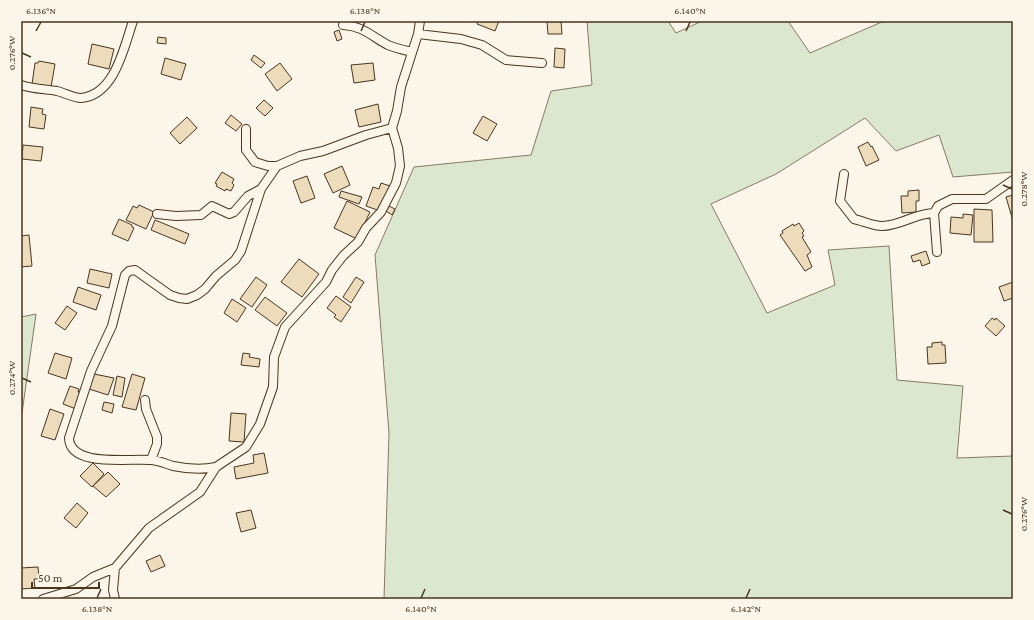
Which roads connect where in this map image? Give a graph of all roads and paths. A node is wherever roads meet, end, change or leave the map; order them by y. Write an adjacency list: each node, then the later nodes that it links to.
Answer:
1 (132, 21): 7 (street)
2 (420, 21): 4 (street)
3 (343, 25): 5 (street)
4 (418, 34): 5 (street); 6 (street)
5 (412, 52): 8 (street)
6 (542, 63)
7 (21, 86)
8 (392, 128): 10 (street); 19 (street)
9 (246, 129): 10 (street)
10 (278, 166): 13 (street)
11 (844, 174): 14 (street)
12 (1013, 180): 14 (street)
13 (261, 190): 15 (street); 18 (street)
14 (934, 213): 16 (street)
15 (157, 214)
16 (937, 252)
17 (146, 400): 18 (street)
18 (151, 460): 19 (street)
19 (216, 467): 20 (street)
20 (115, 568): 21 (street); 22 (street)
21 (43, 599)
22 (115, 599)

